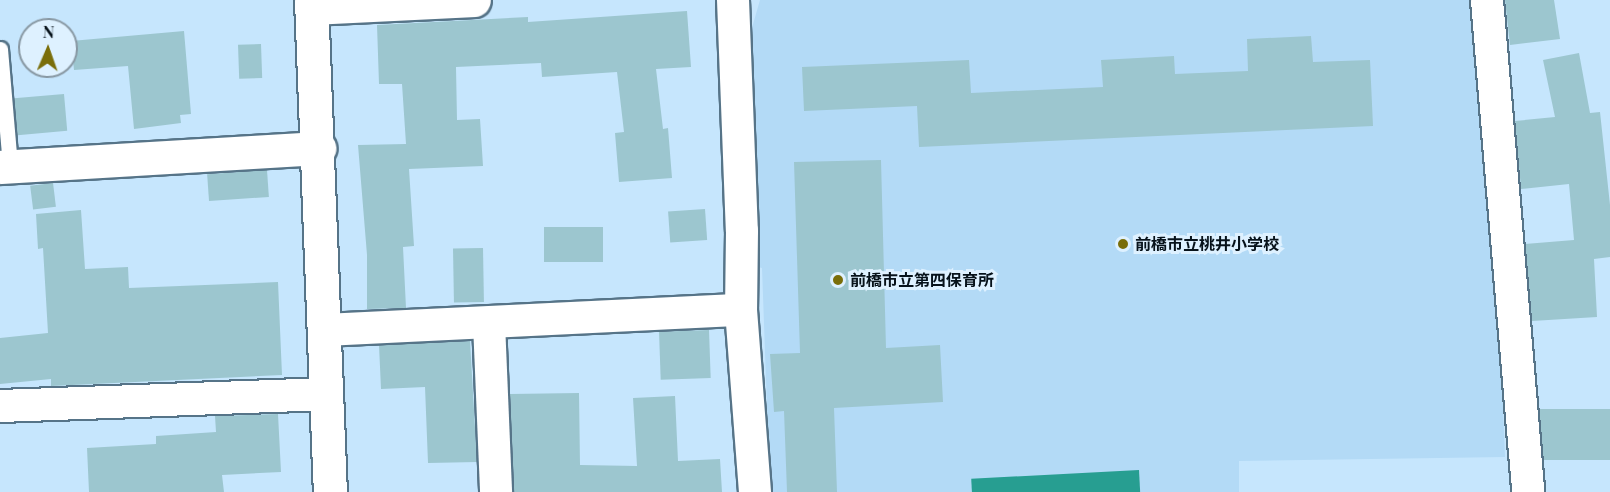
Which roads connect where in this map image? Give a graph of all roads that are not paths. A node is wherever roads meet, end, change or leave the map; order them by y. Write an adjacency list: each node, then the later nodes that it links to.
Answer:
1 (474, 0): 4 (street)
2 (733, 0): 8 (street)
3 (1487, 0): 16 (street)
4 (312, 4): 6 (street)
5 (0, 49): 7 (lane)
6 (319, 148): 7 (street); 10 (street)
7 (5, 167)
8 (741, 310): 9 (street); 15 (street)
9 (489, 323): 10 (street); 14 (street)
10 (325, 330): 11 (street)
11 (326, 394): 12 (street); 13 (street)
12 (0, 406)
13 (330, 492)
14 (496, 492)
15 (755, 492)
16 (1528, 492)

